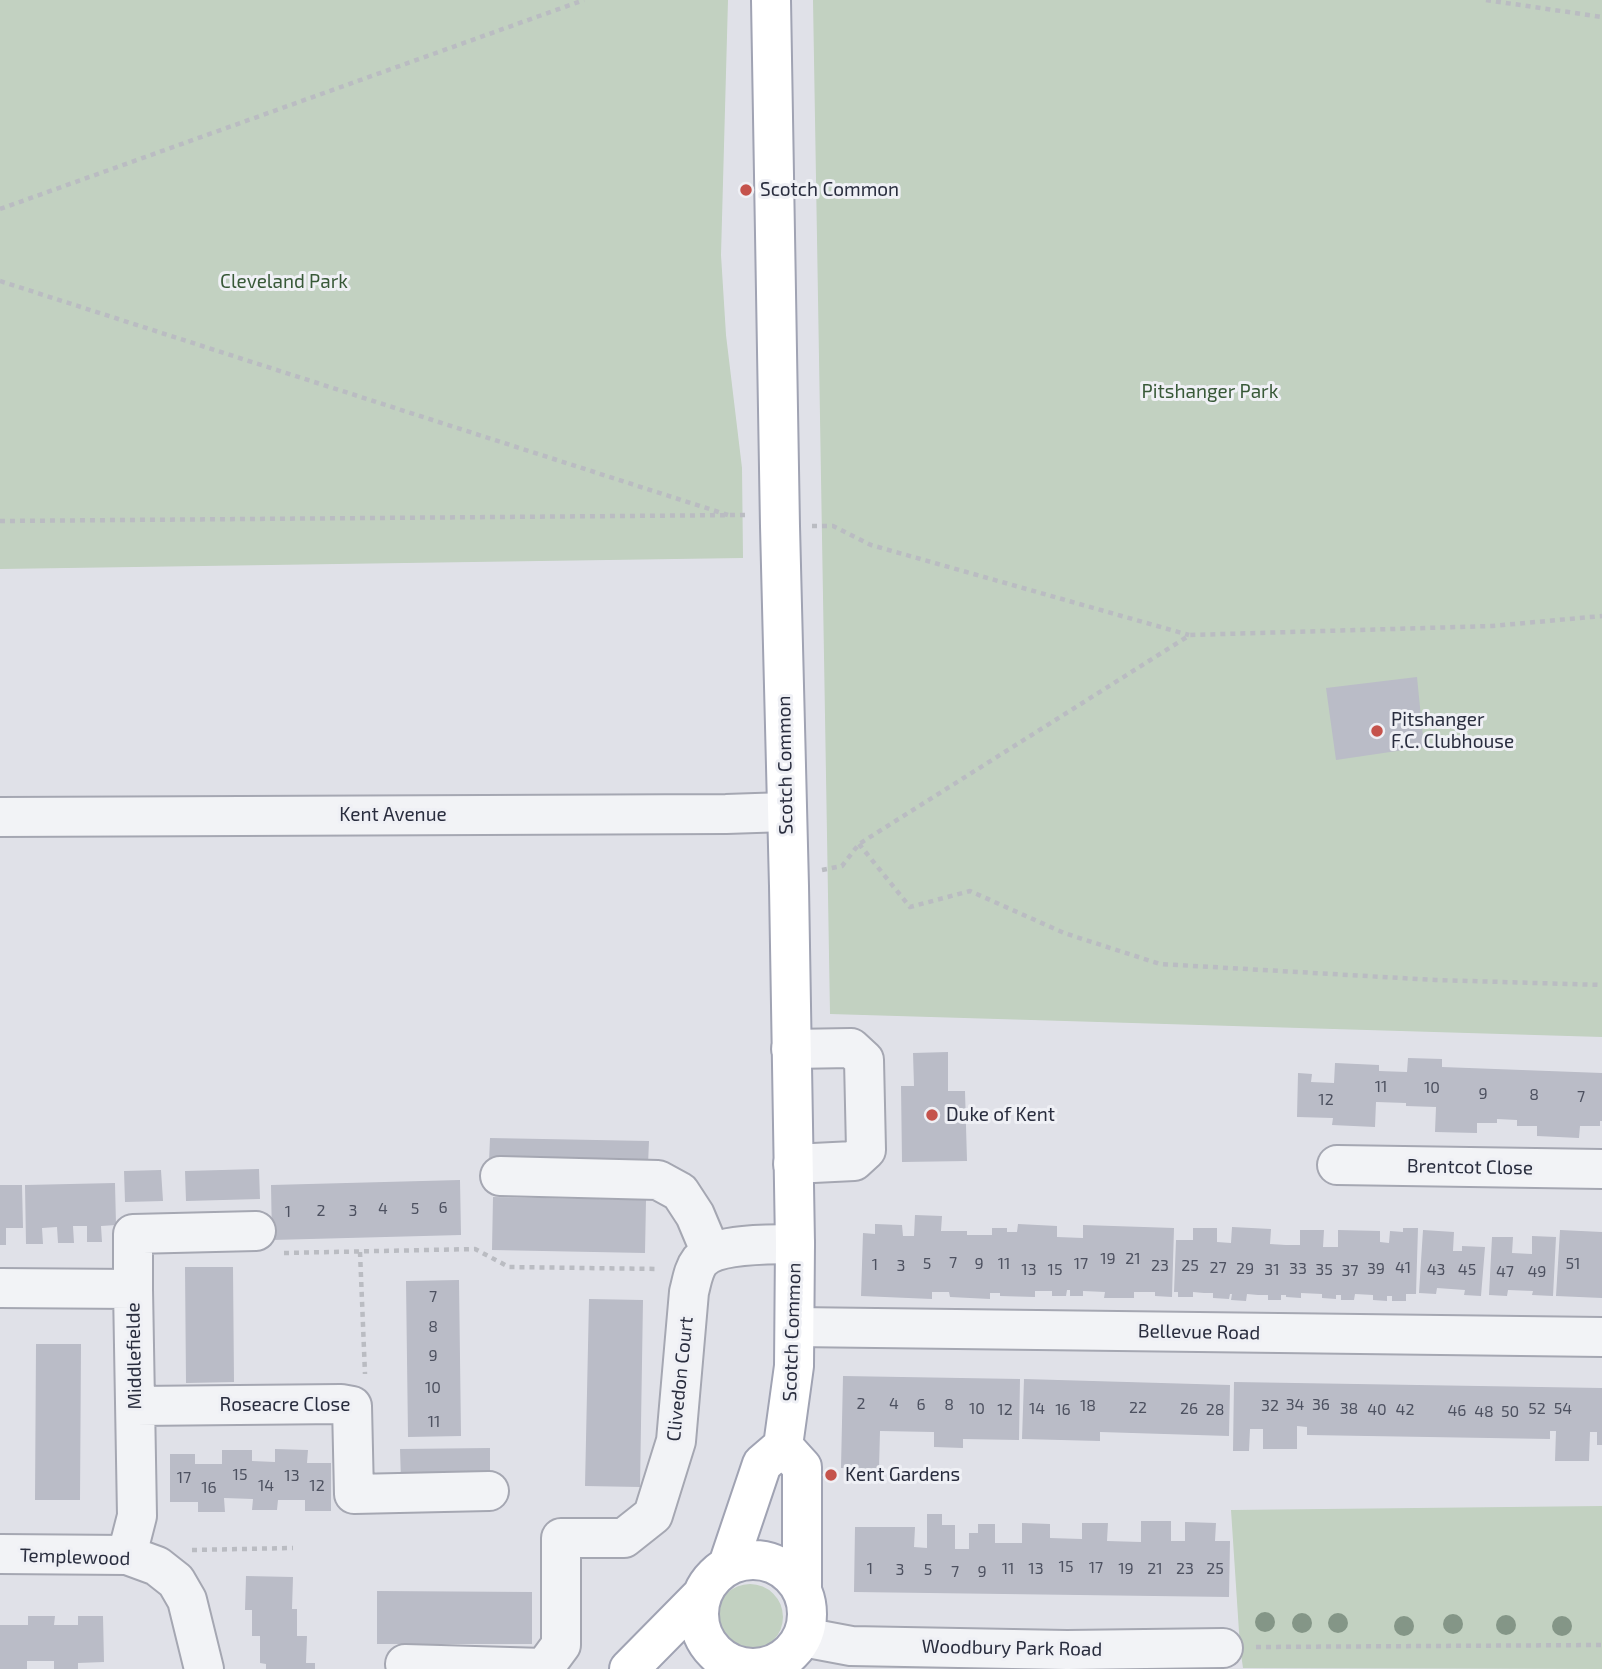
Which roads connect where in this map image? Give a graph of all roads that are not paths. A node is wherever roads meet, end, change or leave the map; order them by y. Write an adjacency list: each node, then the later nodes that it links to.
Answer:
1 (771, 0): 2 (main road, Scotch Common)
2 (786, 812): 3 (street, Kent Avenue); 4 (main road, Scotch Common)
3 (0, 817)
4 (792, 1049): 5 (main road, Scotch Common); 5 (street)
5 (793, 1164): 10 (main road, Scotch Common)
6 (1338, 1164): 7 (street, Brentcot Close)
7 (1602, 1169)
8 (500, 1176): 11 (street)
9 (256, 1231): 13 (street)
10 (795, 1244): 11 (street); 14 (main road, Scotch Common)
11 (703, 1261): 27 (street, Clivedon Court)
12 (0, 1288): 13 (street, Middlefielde)
13 (133, 1289): 16 (street, Middlefielde)
14 (795, 1327): 15 (street, Bellevue Road); 17 (main road, Scotch Common)
15 (1602, 1337)
16 (136, 1406): 18 (street, Roseacre Close); 20 (street, Middlefielde)
17 (783, 1446): 21 (main road); 22 (main road)
18 (489, 1491)
19 (0, 1554): 20 (street, Templewood)
20 (127, 1555): 29 (street, Templewood)
21 (728, 1565): 22 (main road); 23 (main road)
22 (802, 1590): 25 (main road)
23 (702, 1595): 28 (main road); 30 (main road)
24 (1238, 1648): 26 (street, Woodbury Park Road)
25 (805, 1651): 26 (street, Woodbury Park Road); 28 (main road)
26 (1064, 1659)
27 (405, 1664)
28 (740, 1667)
29 (204, 1669)
30 (629, 1669)

